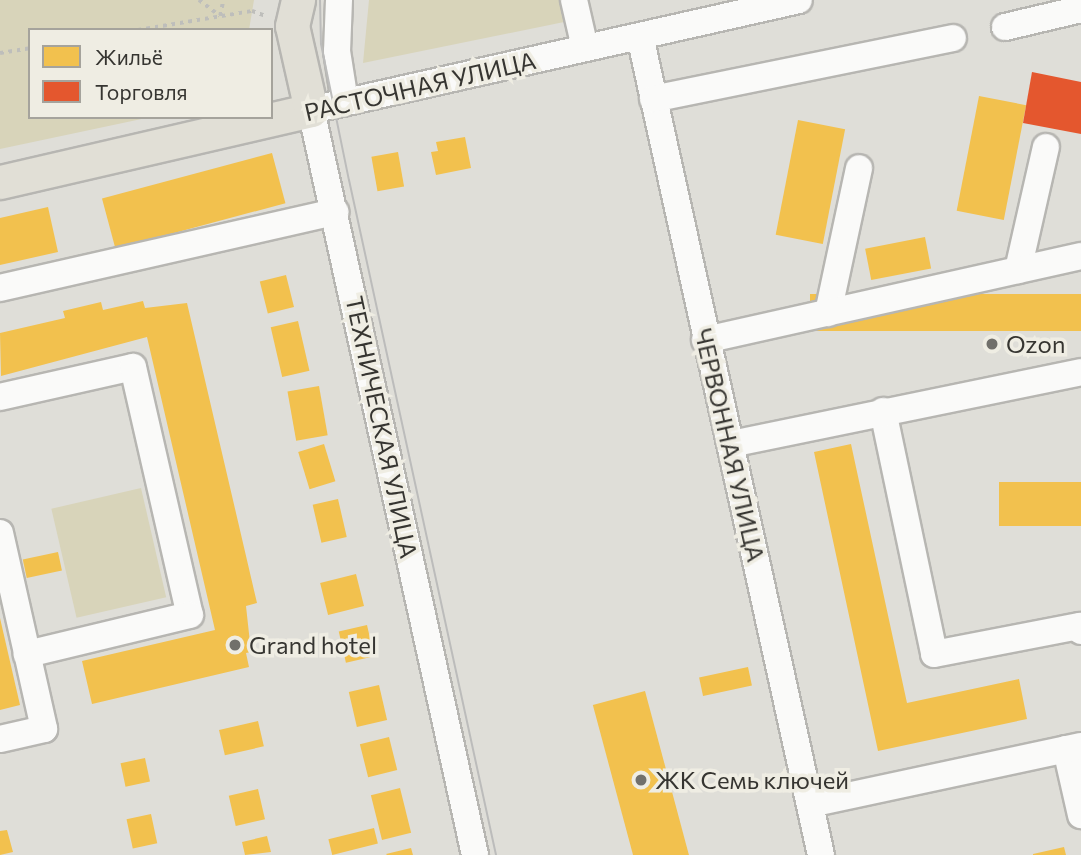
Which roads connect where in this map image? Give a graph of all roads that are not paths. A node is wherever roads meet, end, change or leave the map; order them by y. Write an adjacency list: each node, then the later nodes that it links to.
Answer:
1 (298, 0): 12 (main road, ТЕХНИЧЕСКАЯ УЛИЦА)
2 (339, 0): 11 (street)
3 (575, 0): 9 (street)
4 (799, 0): 7 (street, РАСТОЧНАЯ УЛИЦА)
5 (1081, 9): 6 (street)
6 (1005, 27)
7 (640, 36): 9 (street, РАСТОЧНАЯ УЛИЦА); 10 (street, ЧЕРВОННАЯ УЛИЦА)
8 (953, 38): 10 (street)
9 (585, 48): 11 (street, РАСТОЧНАЯ УЛИЦА)
10 (653, 99): 23 (street, ЧЕРВОННАЯ УЛИЦА)
11 (345, 102): 12 (street, РАСТОЧНАЯ УЛИЦА)
12 (311, 110): 14 (main road, РАСТОЧНАЯ УЛИЦА); 18 (street, ТЕХНИЧЕСКАЯ УЛИЦА)
13 (272, 119): 17 (main road, РАСТОЧНАЯ УЛИЦА)
14 (273, 119)
15 (1046, 147): 20 (street)
16 (859, 168): 22 (street)
17 (0, 182)
18 (335, 212): 21 (street); 35 (street, ТЕХНИЧЕСКАЯ УЛИЦА)
19 (1081, 256): 20 (street)
20 (1018, 270): 22 (street)
21 (0, 288)
22 (828, 313): 23 (street)
23 (705, 340): 27 (street, ЧЕРВОННАЯ УЛИЦА)
24 (1081, 372): 26 (street)
25 (0, 397): 30 (street)
26 (883, 411): 27 (street); 29 (street)
27 (731, 444): 33 (street, ЧЕРВОННАЯ УЛИЦА)
28 (0, 533): 30 (street)
29 (1081, 631)
30 (27, 654): 31 (street)
31 (0, 739)
32 (1073, 747): 33 (street); 34 (street)
33 (810, 804): 36 (street, ЧЕРВОННАЯ УЛИЦА)
34 (1081, 815)
35 (475, 855)
36 (821, 855)

